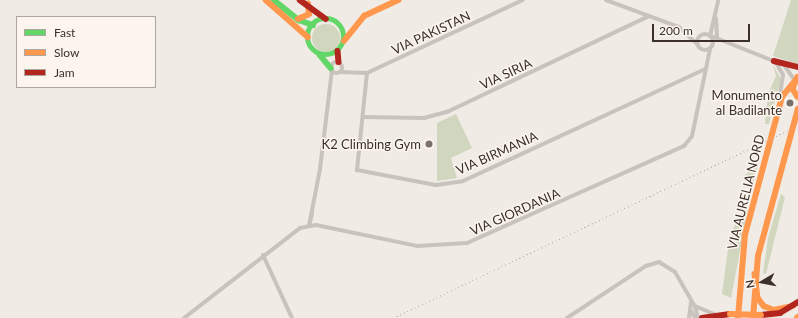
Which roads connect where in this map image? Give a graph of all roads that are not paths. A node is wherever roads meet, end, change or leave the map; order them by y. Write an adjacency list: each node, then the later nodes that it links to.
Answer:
1 (266, 0): 20 (main road)
2 (274, 0): 13 (main road)
3 (300, 0): 9 (main road)
4 (390, 0): 16 (main road)
5 (398, 0): 23 (main road)
6 (522, 0): 36 (street, VIA PAKISTAN)
7 (606, 0): 12 (street)
8 (718, 0): 11 (street)
9 (308, 4): 10 (main road); 13 (main road)
10 (316, 11): 14 (main road); 15 (main road)
11 (716, 12): 17 (street); 22 (street)
12 (648, 16): 18 (street); 42 (street, VIA SIRIA)
13 (298, 19): 15 (main road)
14 (326, 19): 15 (main road); 16 (main road)
15 (315, 23): 20 (main road)
16 (339, 26): 23 (main road)
17 (712, 26): 19 (street); 21 (street)
18 (690, 35): 19 (street); 24 (street)
19 (703, 35): 21 (street); 24 (street)
20 (308, 36): 29 (main road)
21 (710, 36): 22 (street); 25 (street)
22 (719, 41): 25 (street); 31 (street)
23 (343, 43): 28 (main road)
24 (698, 45): 26 (street)
25 (713, 45): 27 (street)
26 (701, 49): 27 (street); 30 (street)
27 (710, 49): 30 (street, VIA GIORDANIA)
28 (338, 51): 29 (main road); 34 (main road)
29 (320, 55): 33 (main road)
30 (706, 58): 35 (street, VIA GIORDANIA)
31 (774, 61): 32 (main road); 38 (street); 41 (street)
32 (797, 66)
33 (331, 69): 34 (street, VIA PAKISTAN); 34 (street); 37 (street)
34 (341, 69): 36 (street, VIA PAKISTAN); 37 (street)
35 (704, 70): 42 (street, VIA BIRMANIA); 43 (street, VIA GIORDANIA)
36 (368, 73): 42 (street, VIA BIRMANIA)
37 (333, 79): 43 (street)
38 (796, 79): 39 (main road); 41 (main road, VIA AURELIA NORD)
39 (798, 97)
40 (798, 109): 45 (main road, VIA AURELIA NORD)
41 (777, 113): 57 (main road, VIA AURELIA NORD)
42 (363, 117)
43 (309, 222): 44 (street, VIA GIORDANIA)
44 (263, 254): 51 (street, VIA GIORDANIA); 52 (street)
45 (755, 274): 47 (main road); 58 (main road, VIA AURELIA NORD)
46 (691, 302): 48 (street); 49 (street); 53 (street)
47 (796, 304): 50 (main road, bridge)
48 (695, 306): 50 (street); 55 (street)
49 (691, 311): 54 (street); 55 (street)
50 (716, 314): 56 (main road)
51 (184, 318)
52 (292, 318)
53 (567, 318)
54 (689, 318)
55 (697, 318)
56 (702, 318)
57 (738, 318)
58 (753, 318)

